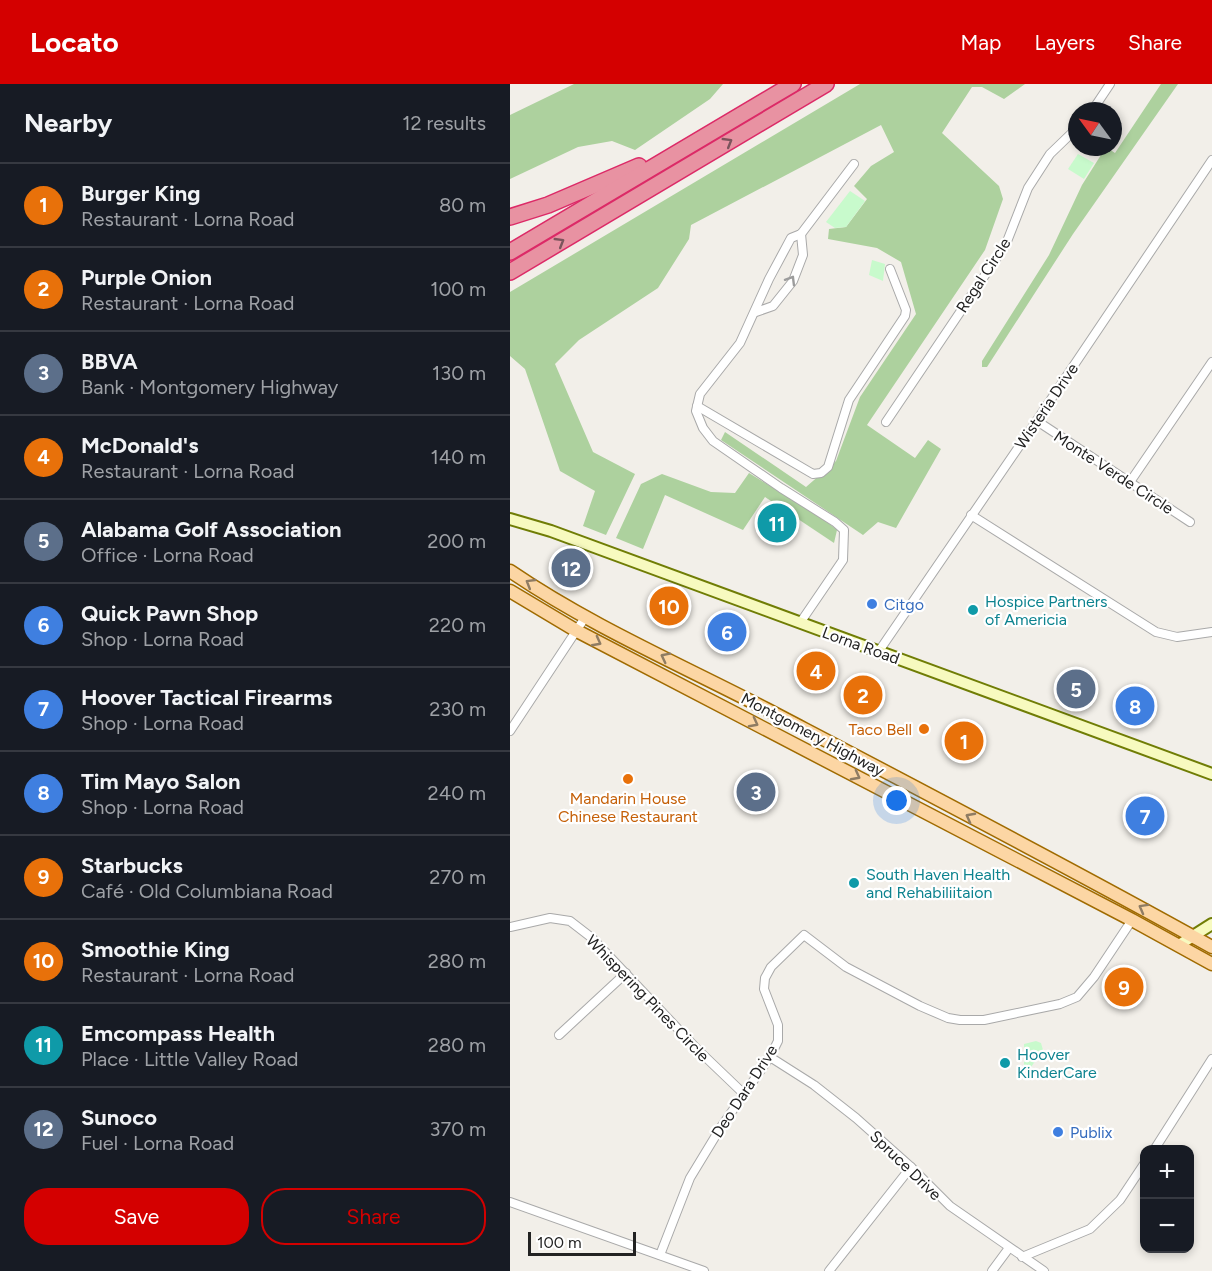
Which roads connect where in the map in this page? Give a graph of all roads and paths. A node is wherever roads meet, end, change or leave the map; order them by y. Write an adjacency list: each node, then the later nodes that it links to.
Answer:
1 (793, 84): 5 (highway)
2 (826, 84): 13 (highway, one-way to 2)
3 (1110, 84): 4 (street)
4 (1098, 102)
5 (710, 134): 9 (highway); 11 (highway)
6 (1068, 137): 19 (street, Regal Circle)
7 (1212, 160): 18 (street, Wisteria Drive)
8 (854, 164): 10 (street)
9 (510, 217)
10 (801, 234): 14 (street); 14 (street, one-way to 10)
11 (510, 252)
12 (890, 269): 17 (street)
13 (510, 272)
14 (756, 312): 17 (street)
15 (1212, 362): 16 (street)
16 (1209, 374): 20 (street)
17 (697, 406): 27 (street)
18 (1037, 421): 20 (street, Monte Verde Circle); 21 (street, Wisteria Drive)
19 (886, 422)
20 (1130, 482): 23 (street, Monte Verde Circle)
21 (971, 514): 29 (street); 30 (street, Wisteria Drive)
22 (510, 519): 27 (street, Lorna Road)
23 (1190, 522)
24 (510, 571): 26 (main road, Montgomery Highway, one-way to 24)
25 (510, 591): 28 (main road, Montgomery Highway)
26 (586, 616): 28 (street); 36 (main road, Montgomery Highway, one-way to 26)
27 (800, 623): 30 (street, Lorna Road)
28 (577, 632): 31 (street); 33 (main road, Montgomery Highway, one-way to 33)
29 (1212, 632)
30 (879, 651): 32 (street, Lorna Road)
31 (510, 731)
32 (1212, 774)
33 (1132, 920): 37 (main road, Montgomery Highway); 42 (street, Deo Dara Drive)
34 (1212, 924): 36 (street)
35 (510, 927): 40 (street, Whispering Pines Circle)
36 (1194, 936): 37 (street); 38 (main road, Montgomery Highway)
37 (1179, 945): 39 (main road, Montgomery Highway)
38 (1212, 947)
39 (1212, 964)
40 (626, 973): 41 (street); 44 (street, Whispering Pines Circle)
41 (559, 1035)
42 (770, 1057): 44 (street, Deo Dara Drive); 46 (street, Spruce Drive)
43 (1212, 1059): 45 (street)
44 (744, 1094): 50 (street, Deo Dara Drive)
45 (1157, 1145)
46 (912, 1167): 49 (street, Spruce Drive); 53 (street)
47 (1140, 1170): 51 (street)
48 (510, 1202): 50 (street)
49 (1009, 1248): 51 (street, Spruce Drive); 54 (street)
50 (660, 1255): 52 (street)
51 (1022, 1257): 55 (street, Spruce Drive)
52 (704, 1271)
53 (829, 1271)
54 (992, 1271)
55 (1044, 1271)

